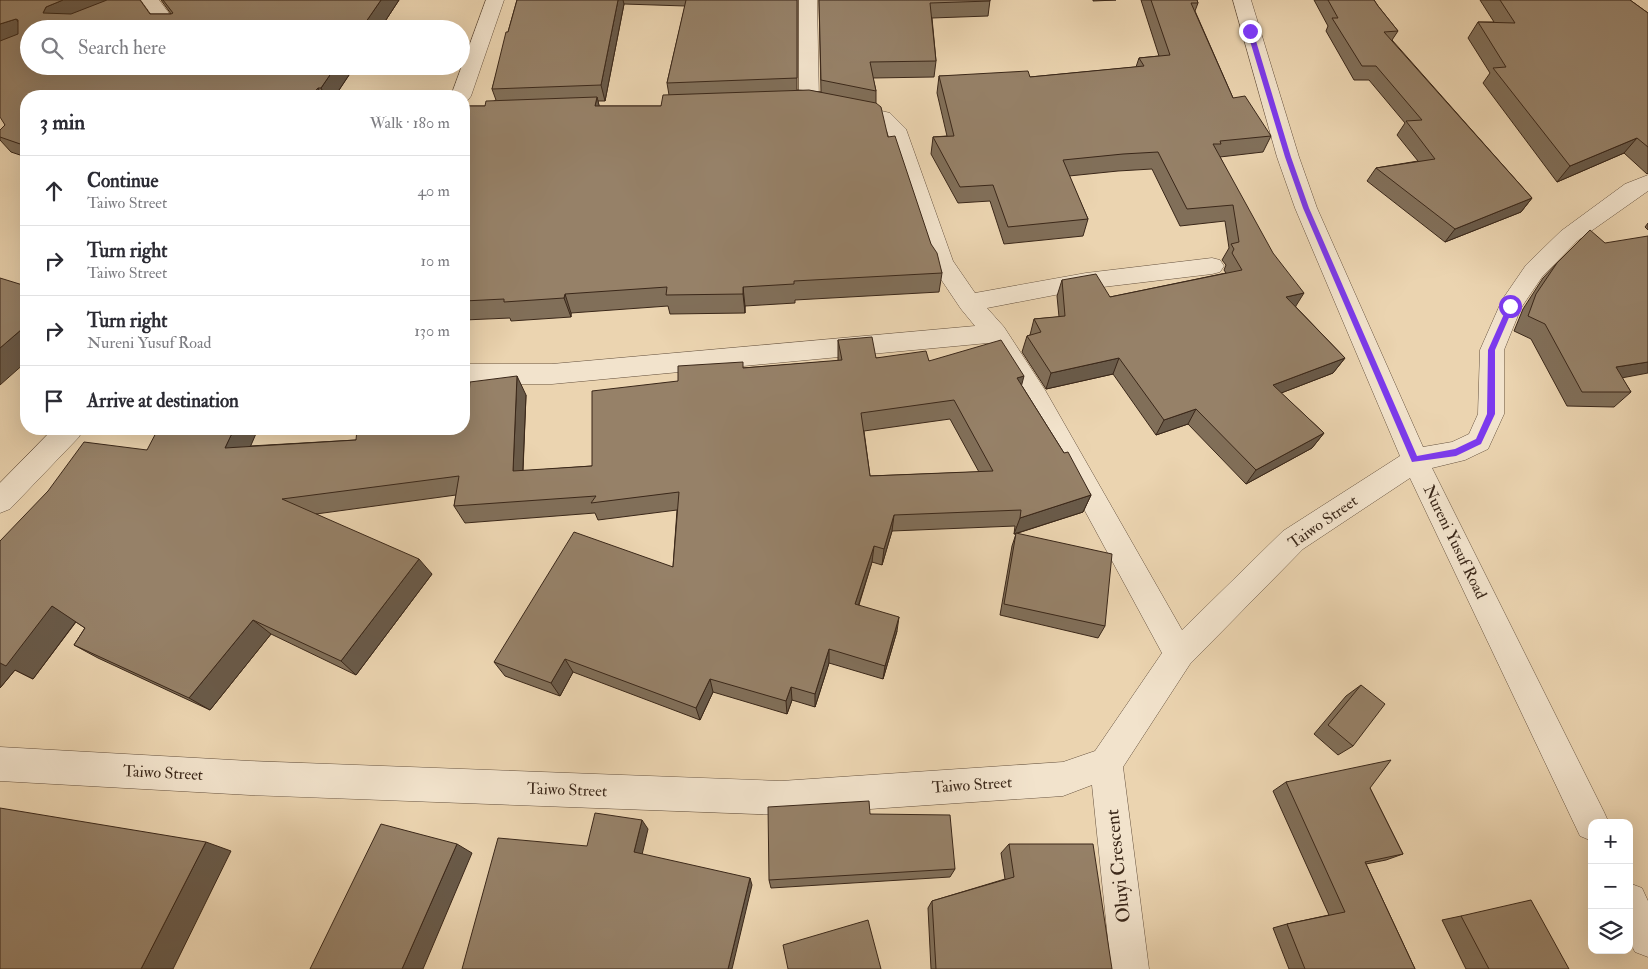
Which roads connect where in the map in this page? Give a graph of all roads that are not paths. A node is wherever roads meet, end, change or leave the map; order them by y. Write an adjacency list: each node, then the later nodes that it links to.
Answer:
1 (150, 0): 5 (street)
2 (495, 0): 6 (street)
3 (808, 0): 9 (street)
4 (1242, 0): 13 (street, Nureni Yusuf Road)
5 (165, 20)
6 (470, 93)
7 (1648, 182): 13 (street, Taiwo Street)
8 (1212, 266): 9 (street)
9 (969, 303): 10 (street)
10 (994, 333): 11 (street); 15 (street)
11 (470, 374)
12 (64, 435): 14 (street)
13 (1415, 460): 15 (street, Taiwo Street); 18 (street, Nureni Yusuf Road)
14 (0, 501)
15 (1179, 654): 16 (street, Taiwo Street)
16 (1106, 763): 17 (street, Taiwo Street); 21 (street, Oluyi Crescent)
17 (0, 764)
18 (1590, 819)
19 (1633, 909): 20 (street)
20 (1648, 939)
21 (1130, 969)

